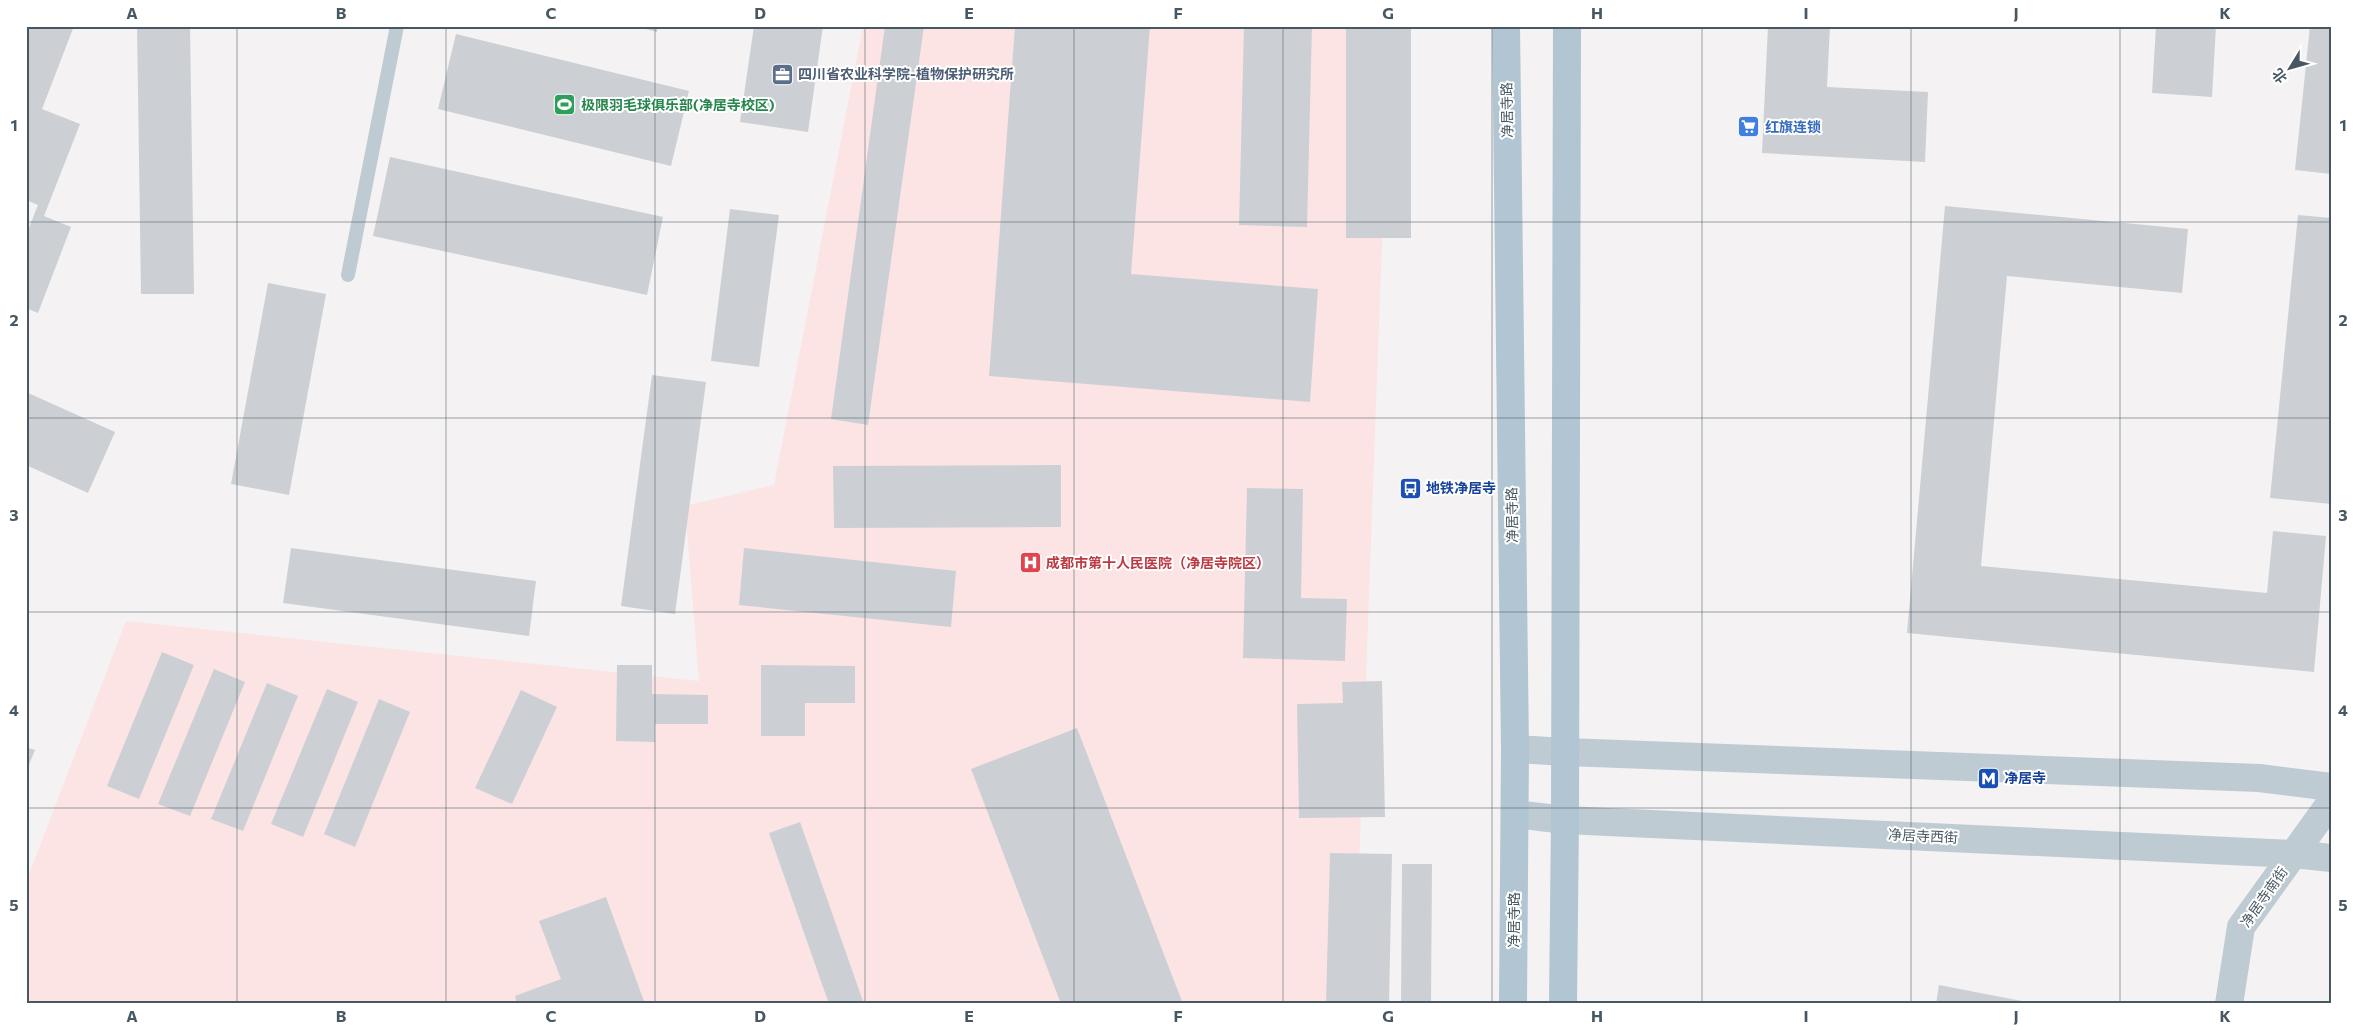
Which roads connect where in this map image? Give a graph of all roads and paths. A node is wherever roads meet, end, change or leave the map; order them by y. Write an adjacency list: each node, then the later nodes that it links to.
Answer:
1 (397, 26): 4 (lane)
2 (1506, 26): 5 (main road, 净居寺路)
3 (1567, 26): 6 (main road)
4 (348, 276)
5 (1515, 748): 6 (street); 9 (main road, 净居寺路)
6 (1566, 752): 7 (street); 10 (main road)
7 (2331, 787)
8 (2331, 802): 11 (street, 净居寺南街)
9 (1515, 814): 10 (street, 净居寺西街); 13 (main road, 净居寺路)
10 (1566, 820): 11 (street, 净居寺西街); 14 (main road)
11 (2294, 854): 12 (street, 净居寺西街); 15 (street, 净居寺南街)
12 (2331, 858)
13 (1513, 1004)
14 (1562, 1004)
15 (2229, 1004)

